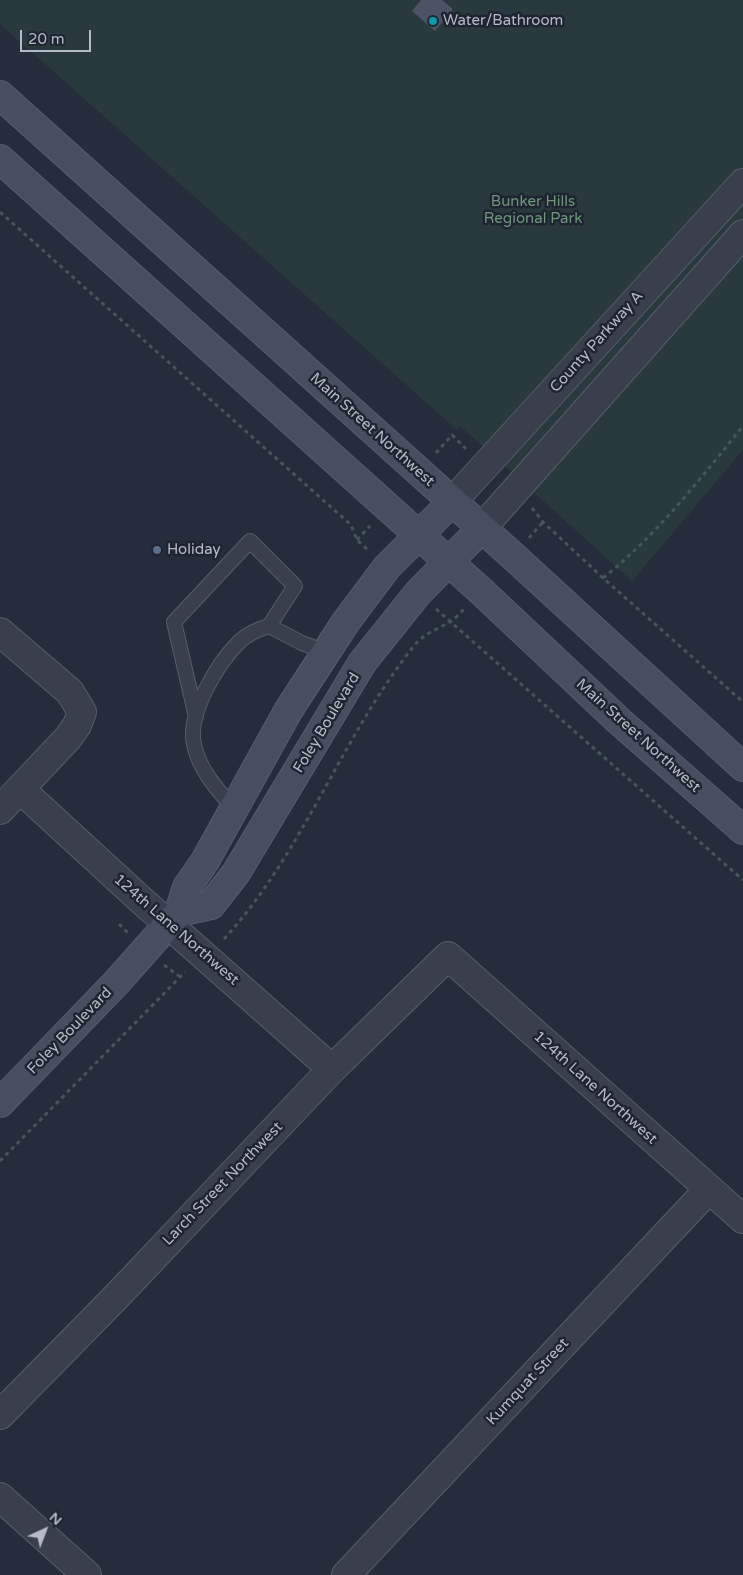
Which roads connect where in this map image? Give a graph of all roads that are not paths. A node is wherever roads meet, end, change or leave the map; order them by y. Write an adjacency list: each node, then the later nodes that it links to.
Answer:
1 (0, 95): 5 (main road, Main Street Northwest)
2 (0, 159): 7 (main road, Main Street Northwest)
3 (743, 183): 5 (street, County Parkway A)
4 (743, 234): 6 (street)
5 (452, 502): 6 (main road, Main Street Northwest); 7 (main road, Foley Boulevard)
6 (481, 529): 8 (main road, Foley Boulevard); 13 (main road, Main Street Northwest)
7 (418, 535): 8 (main road, Main Street Northwest); 11 (main road, Foley Boulevard)
8 (448, 562): 17 (main road, Main Street Northwest); 18 (main road, Foley Boulevard)
9 (269, 626): 11 (lane); 12 (lane); 12 (lane)
10 (0, 632): 14 (street)
11 (326, 652): 15 (main road, Foley Boulevard)
12 (196, 717): 15 (lane)
13 (743, 767)
14 (20, 789): 16 (street); 18 (street, 124th Lane Northwest)
15 (234, 808): 18 (main road, Foley Boulevard)
16 (0, 810)
17 (743, 830)
18 (174, 918): 20 (street, 124th Lane Northwest); 21 (main road, Foley Boulevard)
19 (448, 956): 20 (street, Larch Street Northwest); 22 (street, 124th Lane Northwest)
20 (332, 1069): 24 (street, Larch Street Northwest)
21 (0, 1103)
22 (709, 1190): 23 (street, 124th Lane Northwest); 27 (street, Kumquat Street)
23 (743, 1219)
24 (0, 1415)
25 (0, 1497): 26 (street)
26 (88, 1575)
27 (346, 1575)

